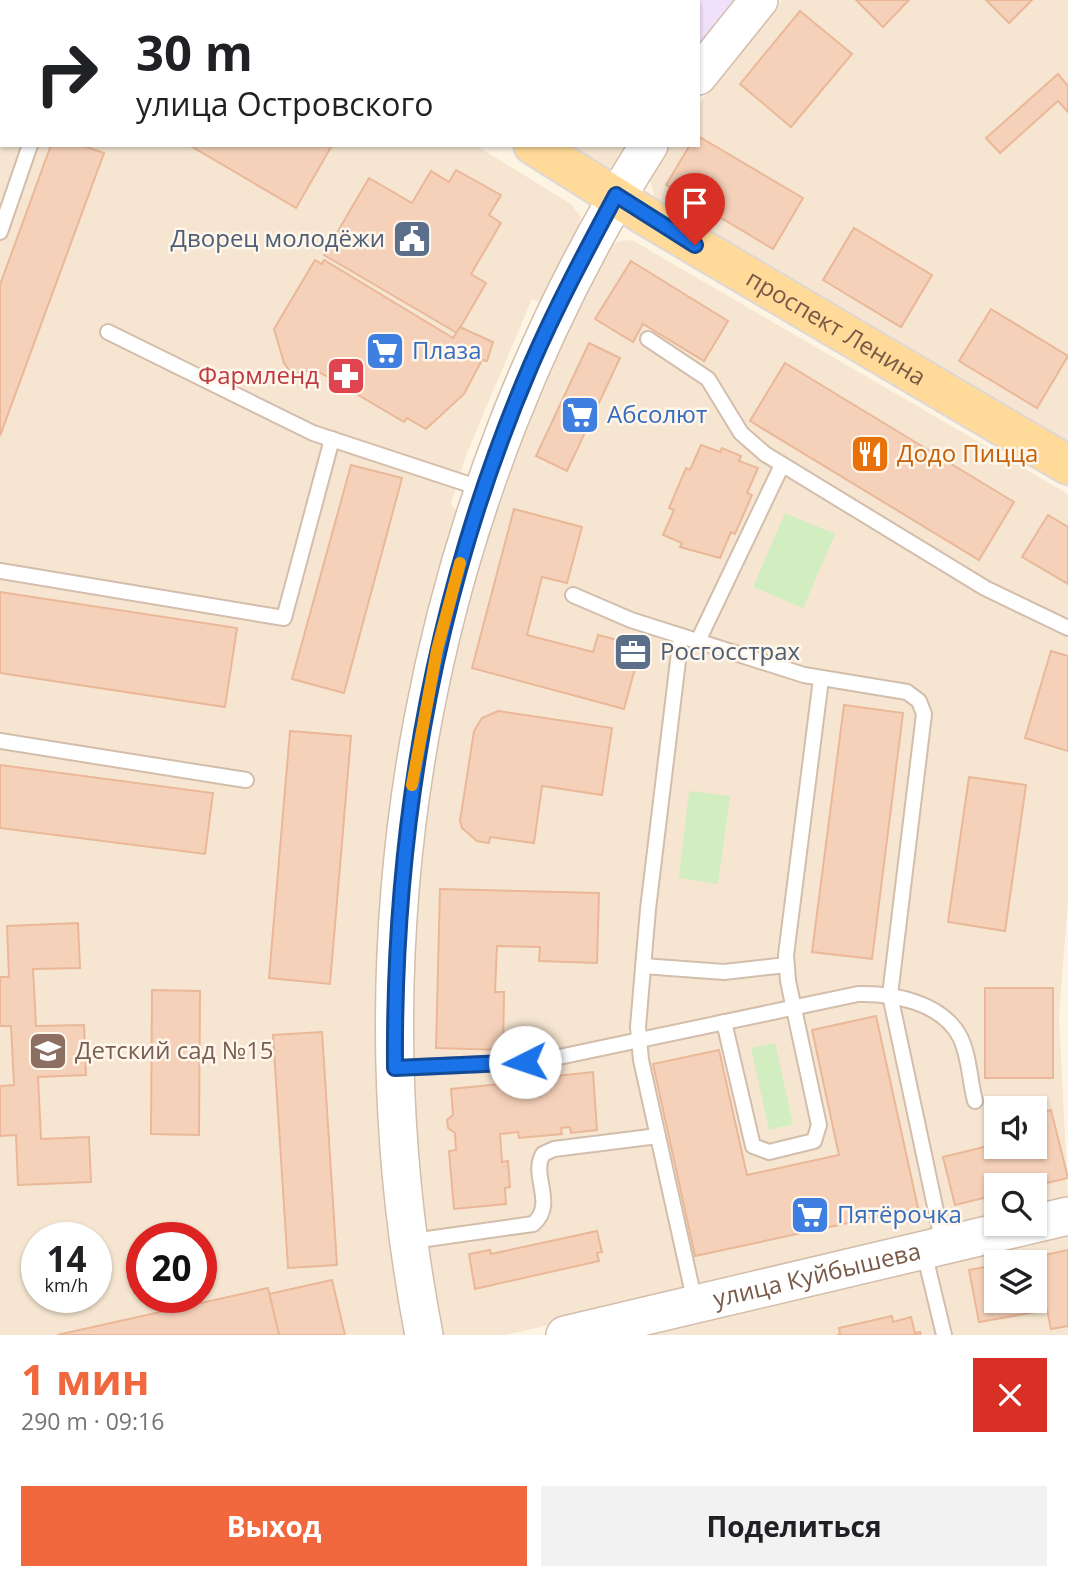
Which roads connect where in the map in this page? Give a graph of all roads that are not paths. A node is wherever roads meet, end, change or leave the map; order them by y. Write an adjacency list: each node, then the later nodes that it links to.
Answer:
1 (759, 0): 2 (street)
2 (700, 74)
3 (29, 147): 7 (lane)
4 (536, 147): 6 (main road, проспект Ленина)
5 (648, 147): 6 (street)
6 (616, 195): 12 (main road, проспект Ленина); 13 (street)
7 (0, 232)
8 (108, 332): 10 (lane)
9 (648, 339): 11 (lane)
10 (332, 439): 13 (lane); 14 (lane)
11 (782, 465): 16 (lane); 18 (lane)
12 (1068, 465)
13 (483, 489): 28 (street)
14 (0, 571)
15 (573, 595): 17 (lane)
16 (1068, 628)
17 (681, 636): 18 (lane); 23 (lane)
18 (698, 641): 19 (lane)
19 (821, 679): 22 (lane); 24 (lane)
20 (0, 741): 21 (lane)
21 (246, 780)
22 (786, 965): 23 (lane); 25 (lane)
23 (643, 966): 27 (lane)
24 (890, 995): 25 (lane); 29 (lane); 33 (lane)
25 (793, 1007): 26 (lane); 26 (lane)
26 (724, 1022): 27 (lane)
27 (639, 1041): 28 (lane); 30 (lane)
28 (395, 1068): 32 (street)
29 (975, 1101)
30 (658, 1136): 32 (lane); 34 (lane)
31 (1068, 1216): 33 (street, улица Куйбышева)
32 (408, 1241): 35 (street)
33 (934, 1248): 34 (street, улица Куйбышева); 37 (lane)
34 (695, 1304): 36 (street, улица Куйбышева)
35 (424, 1335)
36 (565, 1335)
37 (944, 1335)

